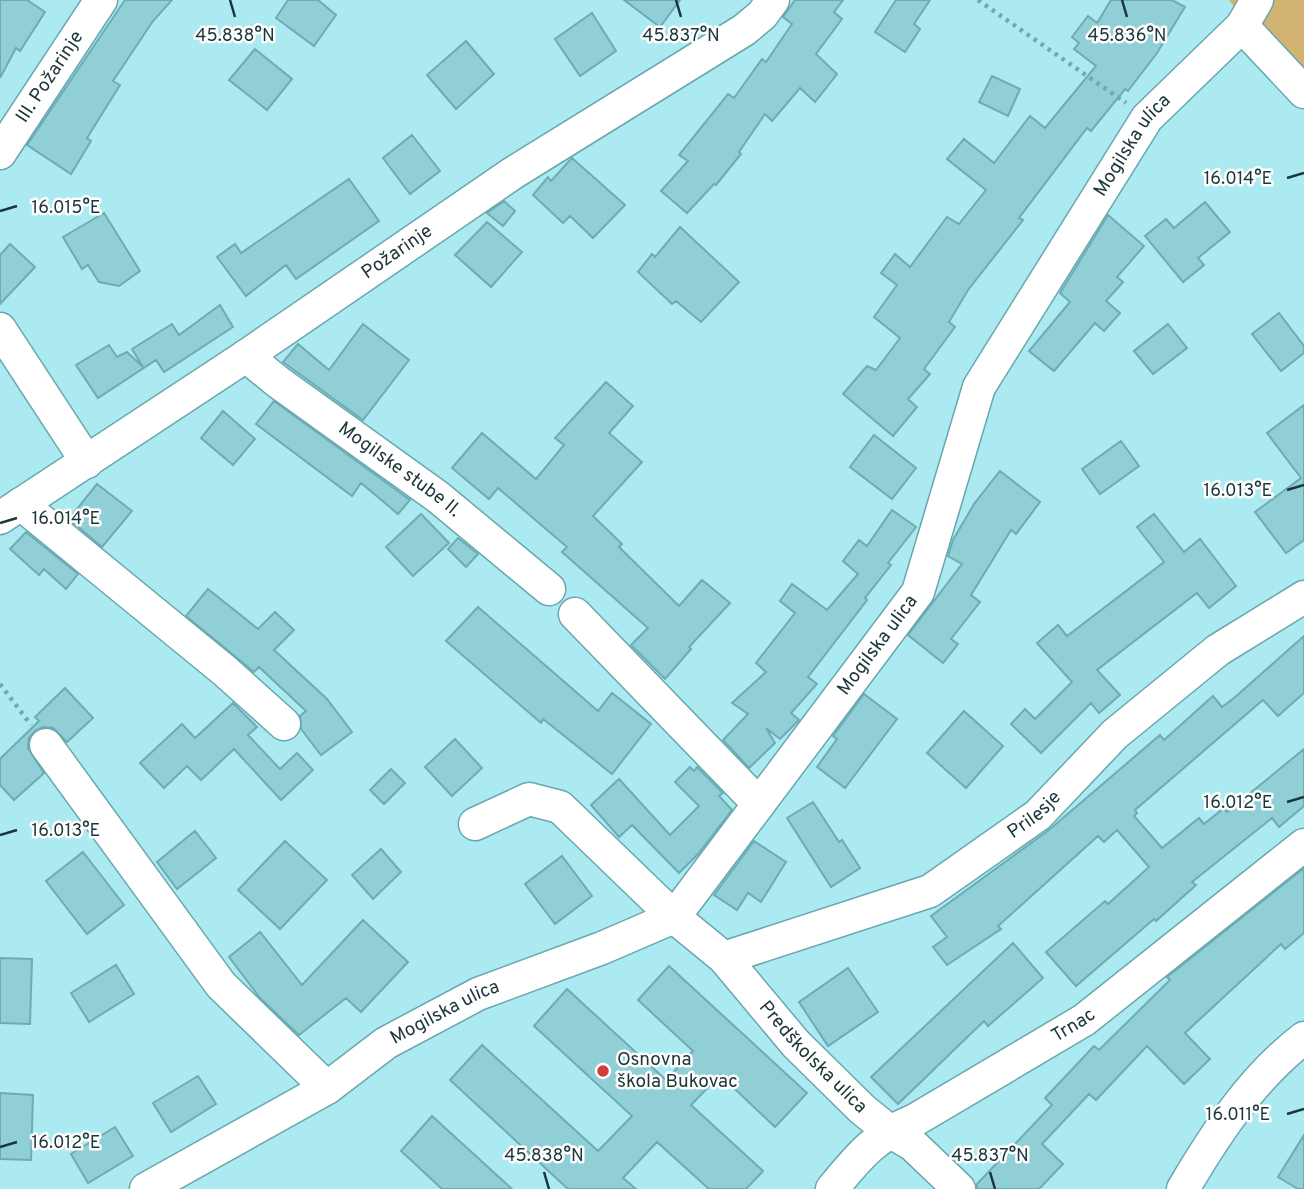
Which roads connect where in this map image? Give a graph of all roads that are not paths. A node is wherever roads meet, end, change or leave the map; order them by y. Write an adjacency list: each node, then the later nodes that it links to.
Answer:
1 (101, 0): 5 (street, III. Požarinje)
2 (758, 5): 7 (street, Požarinje)
3 (1250, 13): 4 (street, Mogilska ulica); 15 (street, Mogilska ulica)
4 (1304, 92)
5 (0, 153)
6 (0, 329): 8 (street)
7 (247, 356): 8 (street, Požarinje); 10 (street, Mogilske stube II.)
8 (87, 462): 9 (street, Požarinje)
9 (11, 511): 13 (street, Požarinje)
10 (550, 589)
11 (1304, 597): 19 (street, Prilesje)
12 (575, 614): 15 (street)
13 (284, 724)
14 (46, 746): 21 (street)
15 (759, 804): 18 (street, Mogilska ulica)
16 (475, 824): 18 (street, Predškolska ulica)
17 (1304, 845): 22 (street, Trnac)
18 (674, 917): 19 (street, Predškolska ulica); 21 (street, Mogilska ulica)
19 (724, 958): 22 (street, Predškolska ulica)
20 (1304, 1038): 26 (street)
21 (327, 1088): 23 (street, Mogilska ulica)
22 (889, 1131): 24 (street, Trnac); 25 (street, Predškolska ulica)
23 (146, 1189)
24 (832, 1189)
25 (959, 1189)
26 (1183, 1189)

